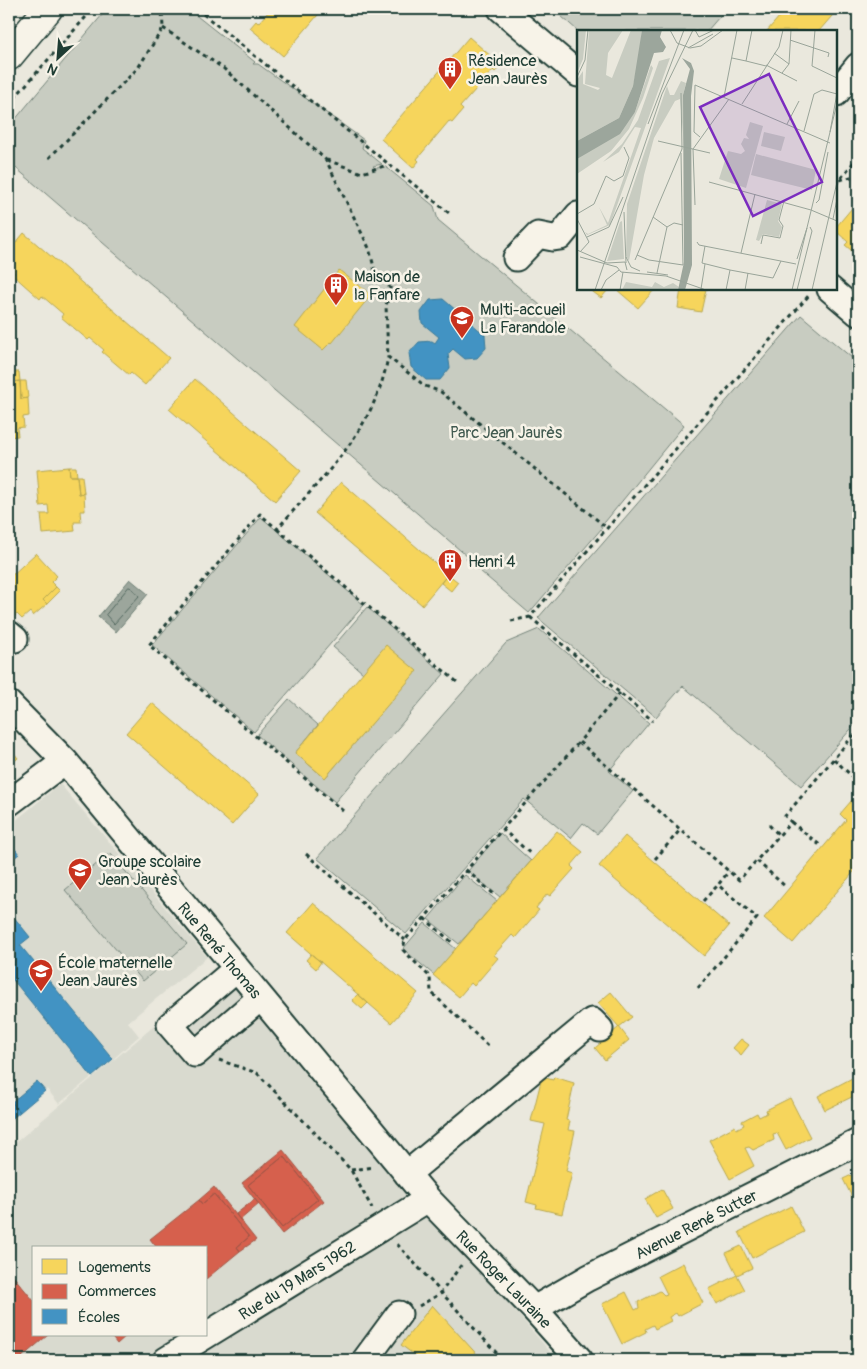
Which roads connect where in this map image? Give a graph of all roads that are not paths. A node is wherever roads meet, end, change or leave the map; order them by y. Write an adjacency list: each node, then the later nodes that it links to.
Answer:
1 (48, 9): 3 (main road)
2 (501, 9): 5 (street)
3 (9, 56)
4 (858, 66): 6 (street)
5 (577, 73)
6 (837, 92)
7 (577, 217): 8 (street)
8 (516, 258)
9 (831, 290): 10 (street)
10 (858, 313)
11 (9, 704): 12 (street, Rue René Thomas)
12 (65, 761): 13 (street); 14 (street, Rue René Thomas)
13 (9, 803)
14 (236, 968): 15 (street, Rue René Thomas); 15 (street)
15 (260, 998): 18 (street, Rue René Thomas)
16 (600, 1029): 18 (street)
17 (858, 1142): 20 (street, Avenue René Sutter)
18 (407, 1174): 19 (street, Rue René Thomas)
19 (428, 1199): 20 (street, Rue Roger Lauraine); 22 (street, Rue du 19 Mars 1962)
20 (534, 1309): 24 (street, Rue Roger Lauraine)
21 (399, 1314): 26 (street)
22 (208, 1334)
23 (205, 1336): 25 (street, Rue du 19 Mars 1962)
24 (576, 1359)
25 (166, 1360)
26 (365, 1360)

